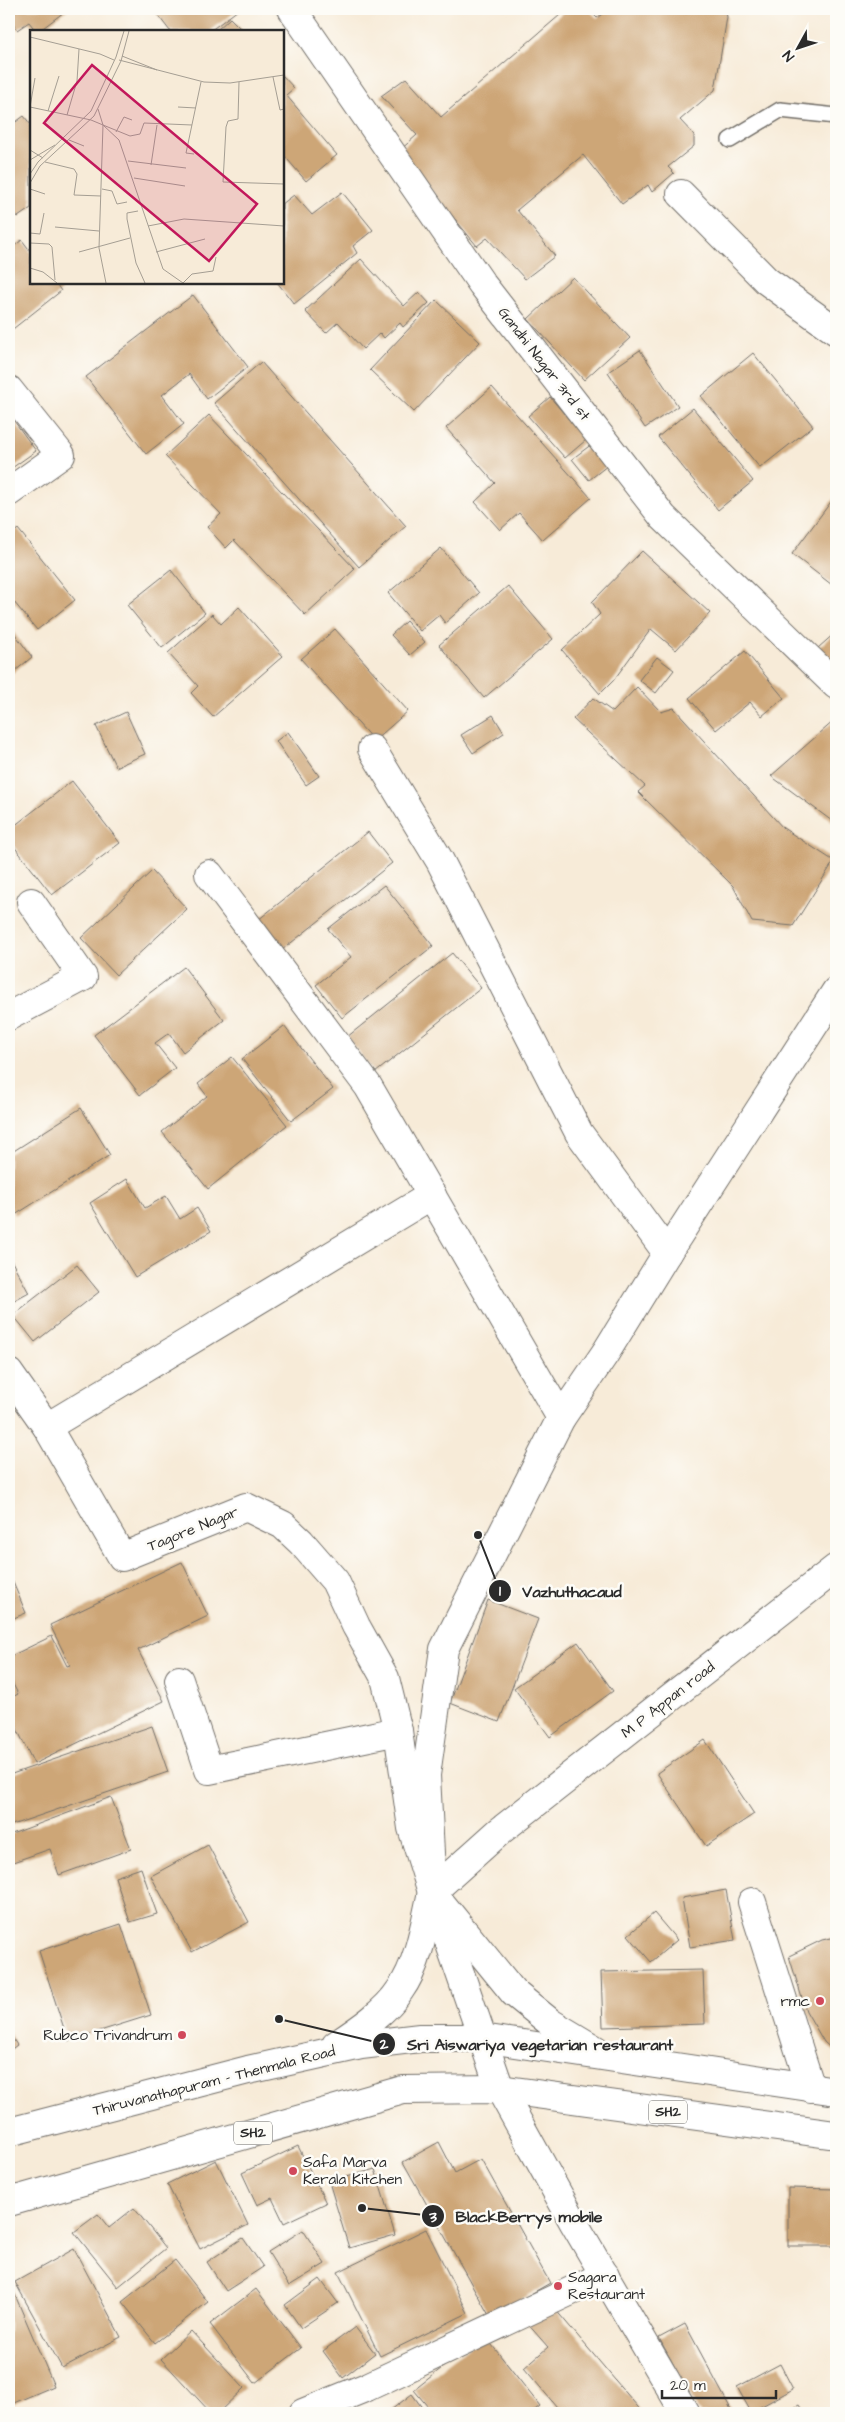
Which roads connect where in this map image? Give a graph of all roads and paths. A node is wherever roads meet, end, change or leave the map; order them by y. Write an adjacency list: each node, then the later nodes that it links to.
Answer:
1 (292, 9): 8 (street, Gandhi Nagar 3rd st)
2 (836, 116): 3 (lane)
3 (730, 140)
4 (681, 194): 5 (street)
5 (836, 331)
6 (9, 390): 7 (street)
7 (9, 492)
8 (836, 685)
9 (372, 749): 15 (street)
10 (209, 874): 14 (street)
11 (30, 902): 13 (street)
12 (836, 991): 15 (street)
13 (9, 1016)
14 (432, 1195): 17 (street); 18 (street)
15 (667, 1252): 17 (street)
16 (9, 1373): 18 (street, Tagore Nagar)
17 (561, 1418): 22 (street)
18 (47, 1427): 21 (street, Tagore Nagar)
19 (836, 1568): 22 (street, M P Appan road)
20 (179, 1680): 21 (street)
21 (398, 1731): 22 (street, Tagore Nagar)
22 (432, 1892): 24 (street); 25 (street); 26 (street)
23 (752, 1902): 28 (street)
24 (482, 2038): 25 (street, Thiruvanathapuram - Thenmala Road); 26 (street, Thiruvanathapuram - Thenmala Road); 27 (street)
25 (322, 2054): 29 (street, Thiruvanathapuram - Thenmala Road)
26 (606, 2057): 28 (street, Thiruvanathapuram - Thenmala Road)
27 (500, 2089): 30 (street, SH2); 31 (street, SH2); 32 (street)
28 (824, 2090)
29 (9, 2132)
30 (836, 2135)
31 (9, 2202)
32 (605, 2275): 33 (street); 34 (street)
33 (304, 2413)
34 (685, 2413)

